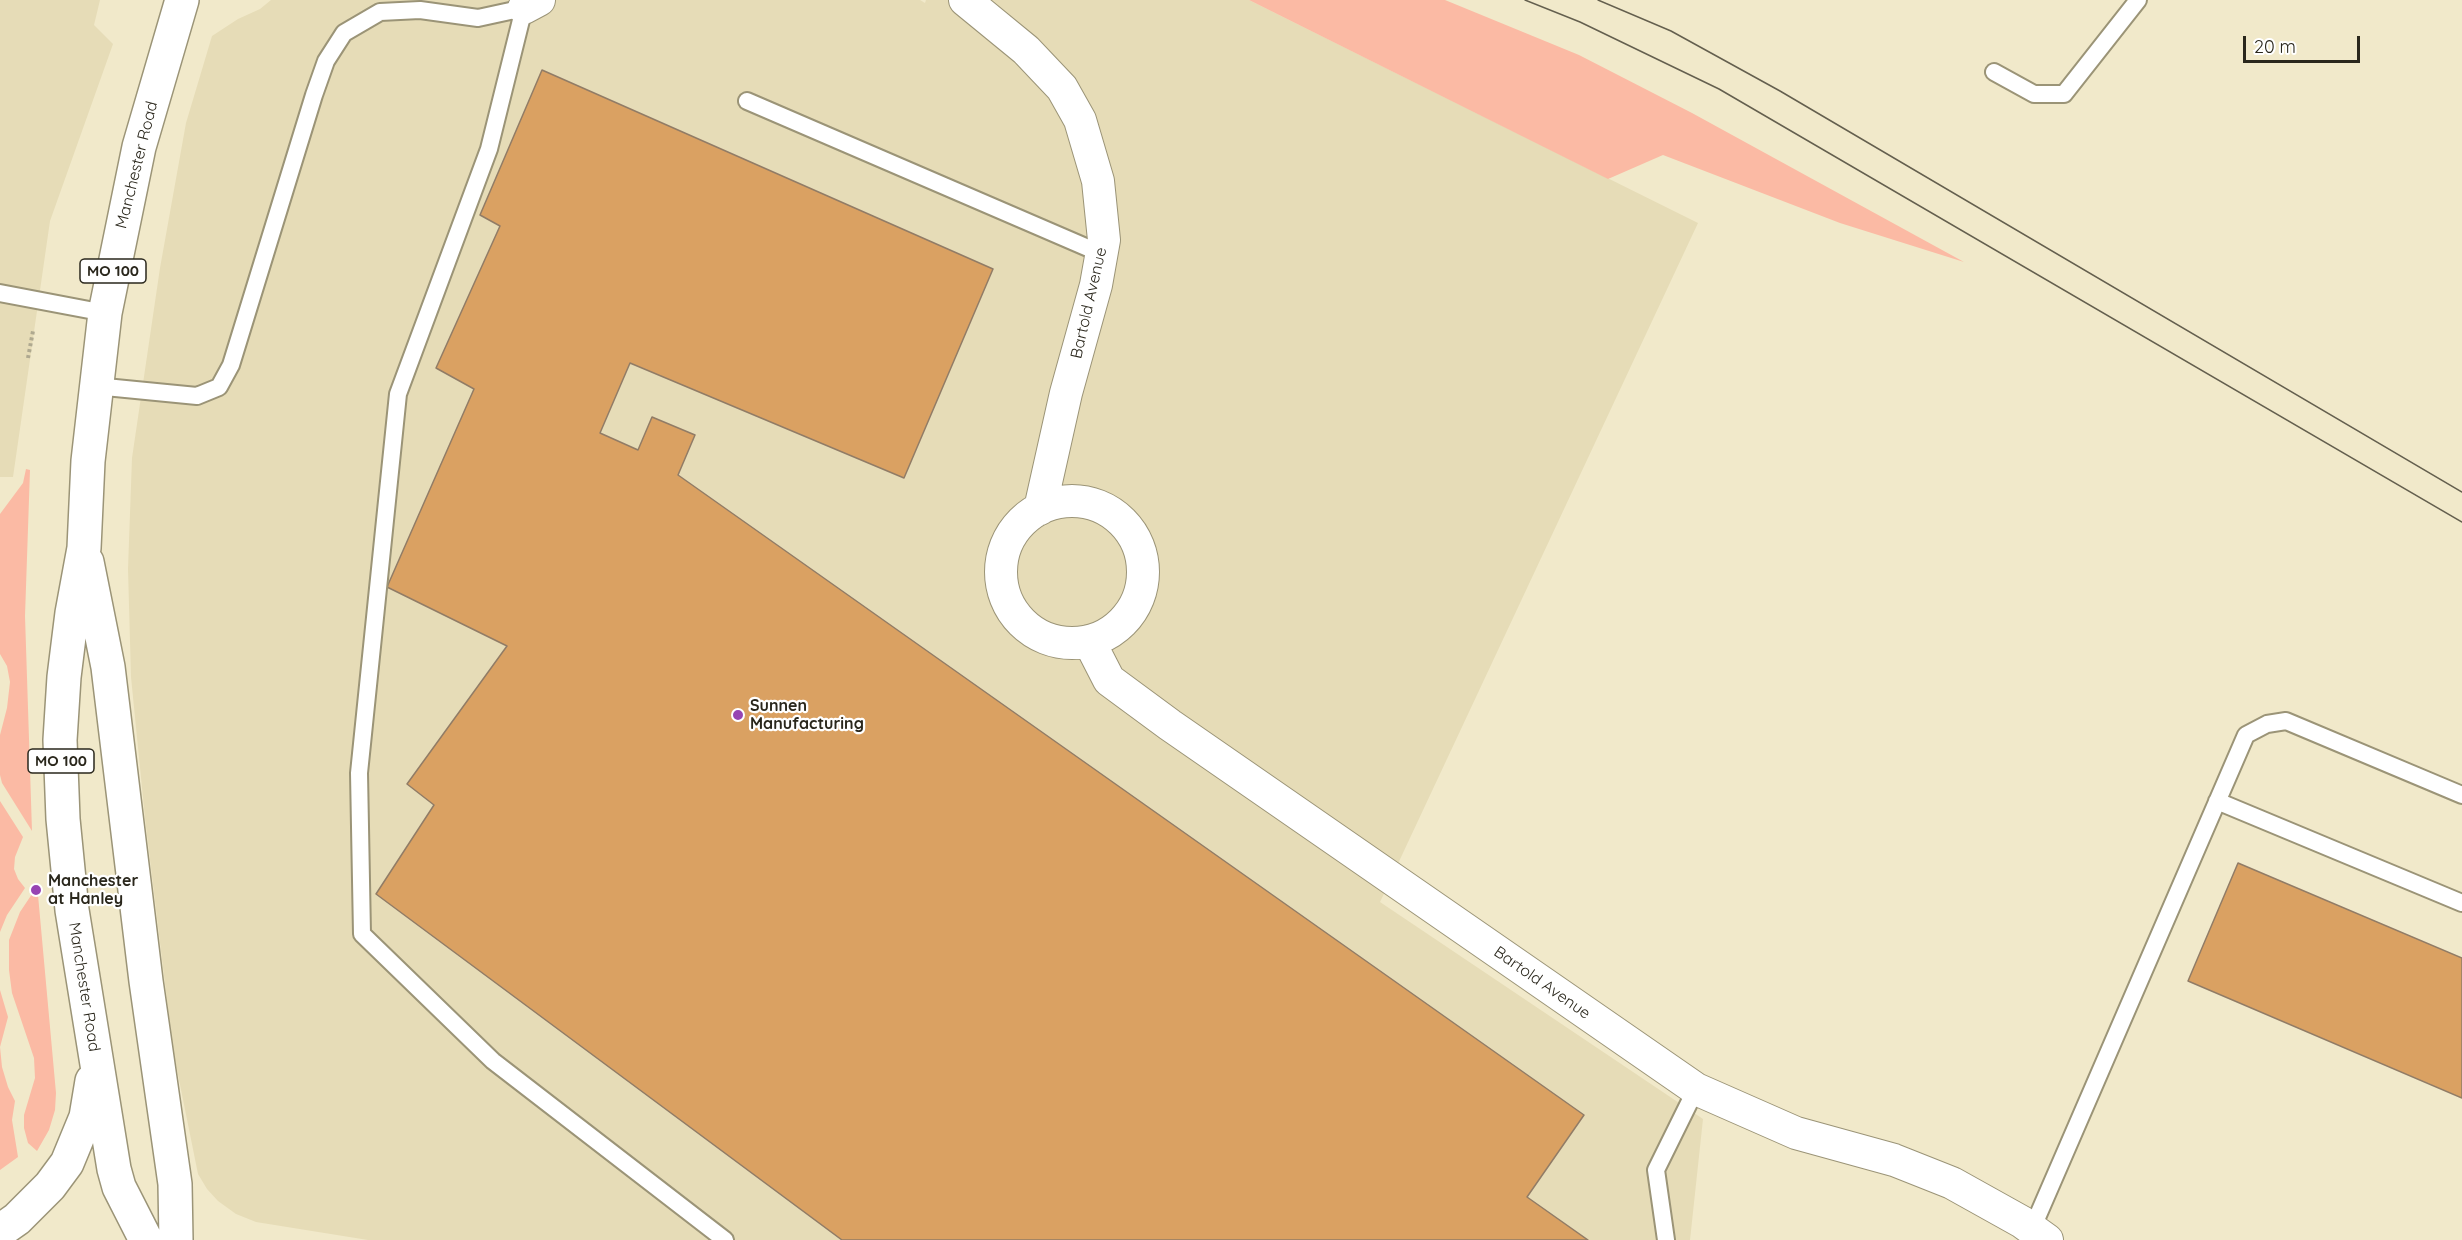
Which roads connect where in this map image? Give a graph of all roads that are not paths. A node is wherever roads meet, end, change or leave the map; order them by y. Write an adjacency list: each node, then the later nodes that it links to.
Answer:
1 (182, 0): 9 (main road, Manchester Road / MO 100)
2 (965, 0): 7 (street, Bartold Avenue)
3 (2138, 0): 5 (lane)
4 (531, 4): 10 (lane); 23 (lane)
5 (1994, 72)
6 (747, 101): 7 (lane)
7 (1101, 254): 11 (street, Bartold Avenue)
8 (0, 293): 9 (lane)
9 (105, 313): 10 (main road, Manchester Road / MO 100)
10 (95, 386): 12 (main road, Manchester Road / MO 100)
11 (1040, 509): 13 (street); 13 (street)
12 (84, 548): 17 (main road, Manchester Road / MO 100); 22 (main road, Manchester Road / MO 100)
13 (1089, 642): 18 (street, Bartold Avenue)
14 (2462, 795): 15 (lane)
15 (2217, 801): 16 (lane); 20 (lane)
16 (2462, 903)
17 (96, 1062): 19 (main road); 21 (main road, Manchester Road / MO 100)
18 (1696, 1089): 20 (street, Bartold Avenue); 24 (lane)
19 (0, 1231)
20 (2039, 1235)
21 (146, 1240)
22 (176, 1240)
23 (725, 1240)
24 (1666, 1240)

